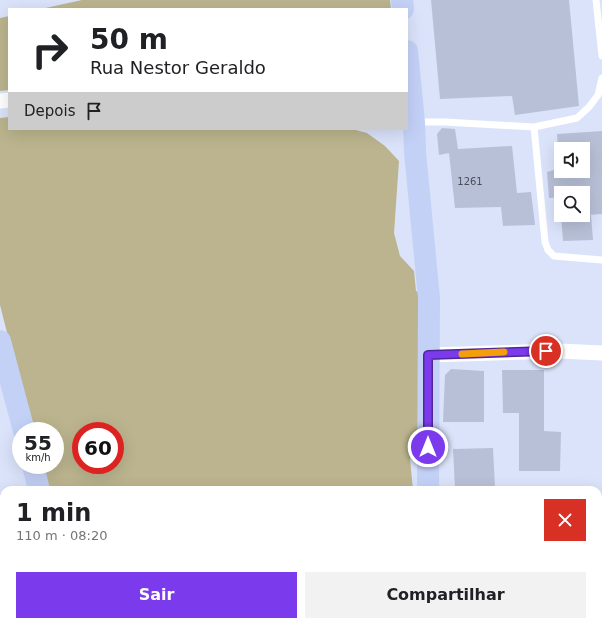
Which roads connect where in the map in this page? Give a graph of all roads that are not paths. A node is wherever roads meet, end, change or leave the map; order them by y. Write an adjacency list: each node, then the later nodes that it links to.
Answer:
1 (596, 0): 2 (lane)
2 (602, 56)
3 (408, 61): 5 (main road)
4 (602, 78): 6 (lane)
5 (414, 122): 6 (lane); 10 (main road)
6 (534, 127): 7 (lane)
7 (602, 260)
8 (0, 341): 11 (main road)
9 (602, 353): 10 (street)
10 (428, 355): 14 (main road)
11 (22, 422)
12 (36, 474): 13 (main road)
13 (39, 486)
14 (428, 486)

